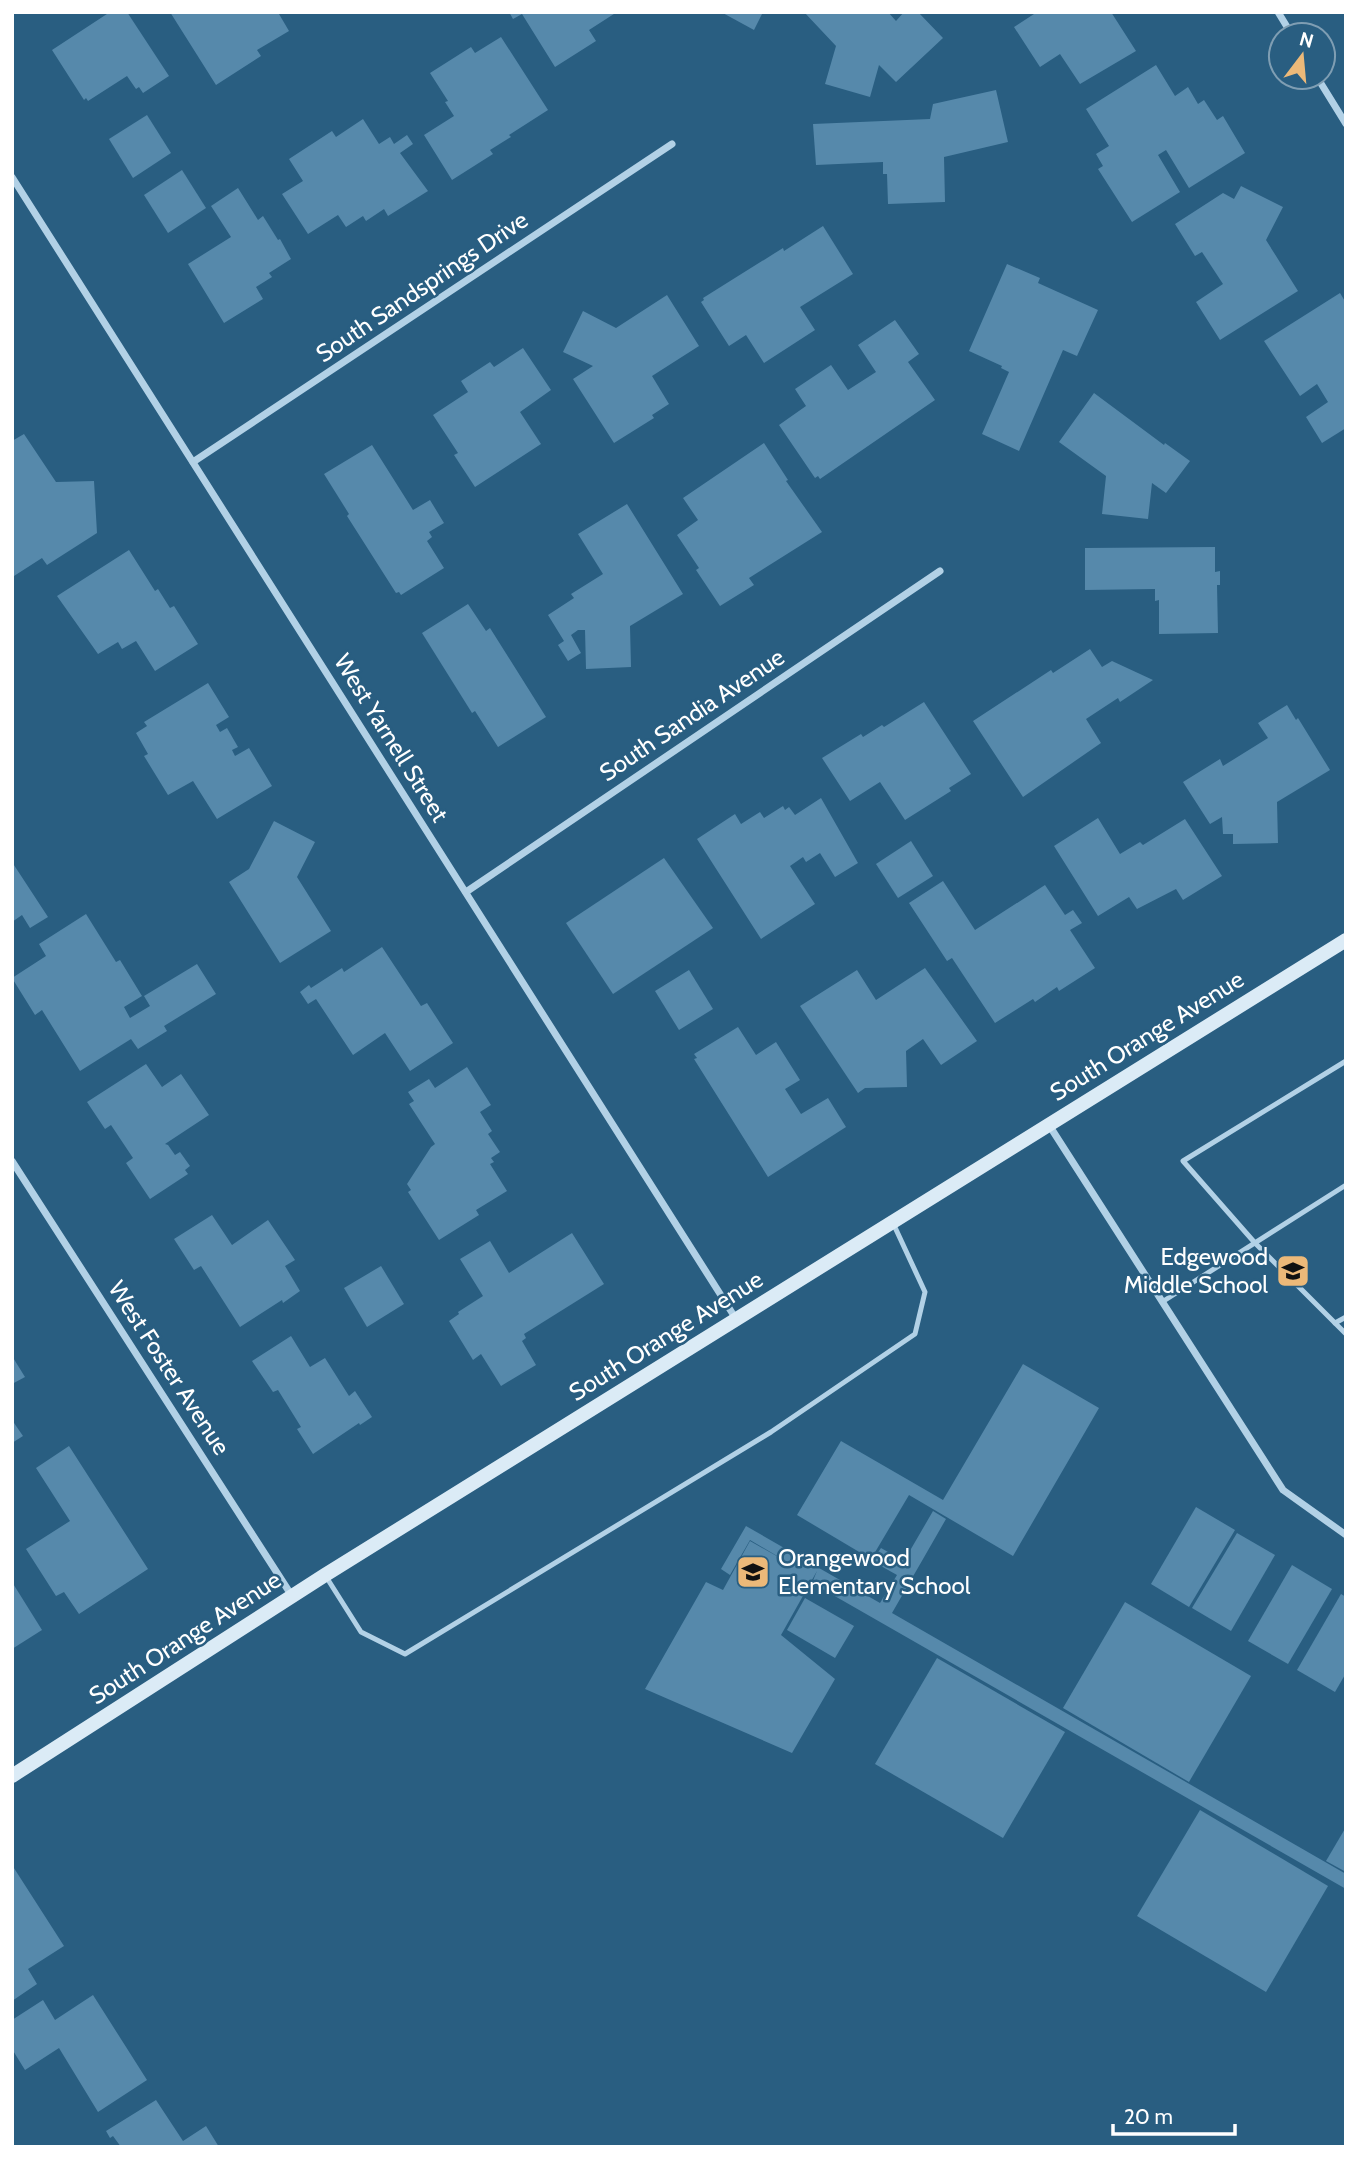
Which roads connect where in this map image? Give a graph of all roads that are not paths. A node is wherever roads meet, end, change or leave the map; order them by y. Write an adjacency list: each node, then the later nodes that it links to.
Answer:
1 (1326, 91): 2 (street)
2 (1346, 124)
3 (672, 144): 5 (street, South Sandsprings Drive)
4 (12, 177): 5 (street, West Yarnell Street)
5 (193, 462): 7 (street, West Yarnell Street)
6 (940, 571): 7 (street, South Sandia Avenue)
7 (466, 892): 17 (street, West Yarnell Street)
8 (1346, 940): 10 (street, South Orange Avenue)
9 (1346, 1061): 14 (lane)
10 (1048, 1124): 13 (street, South Orange Avenue); 15 (street)
11 (12, 1161): 22 (street, West Foster Avenue)
12 (1346, 1185): 14 (lane)
13 (892, 1222): 17 (street, South Orange Avenue); 21 (lane)
14 (1255, 1243): 15 (lane); 18 (lane)
15 (1162, 1302): 20 (street)
16 (1346, 1317): 18 (lane)
17 (736, 1319): 21 (street, South Orange Avenue)
18 (1335, 1323): 19 (lane)
19 (1346, 1335)
20 (1346, 1535)
21 (325, 1575): 22 (street, South Orange Avenue)
22 (292, 1596): 23 (street, South Orange Avenue)
23 (12, 1776)

